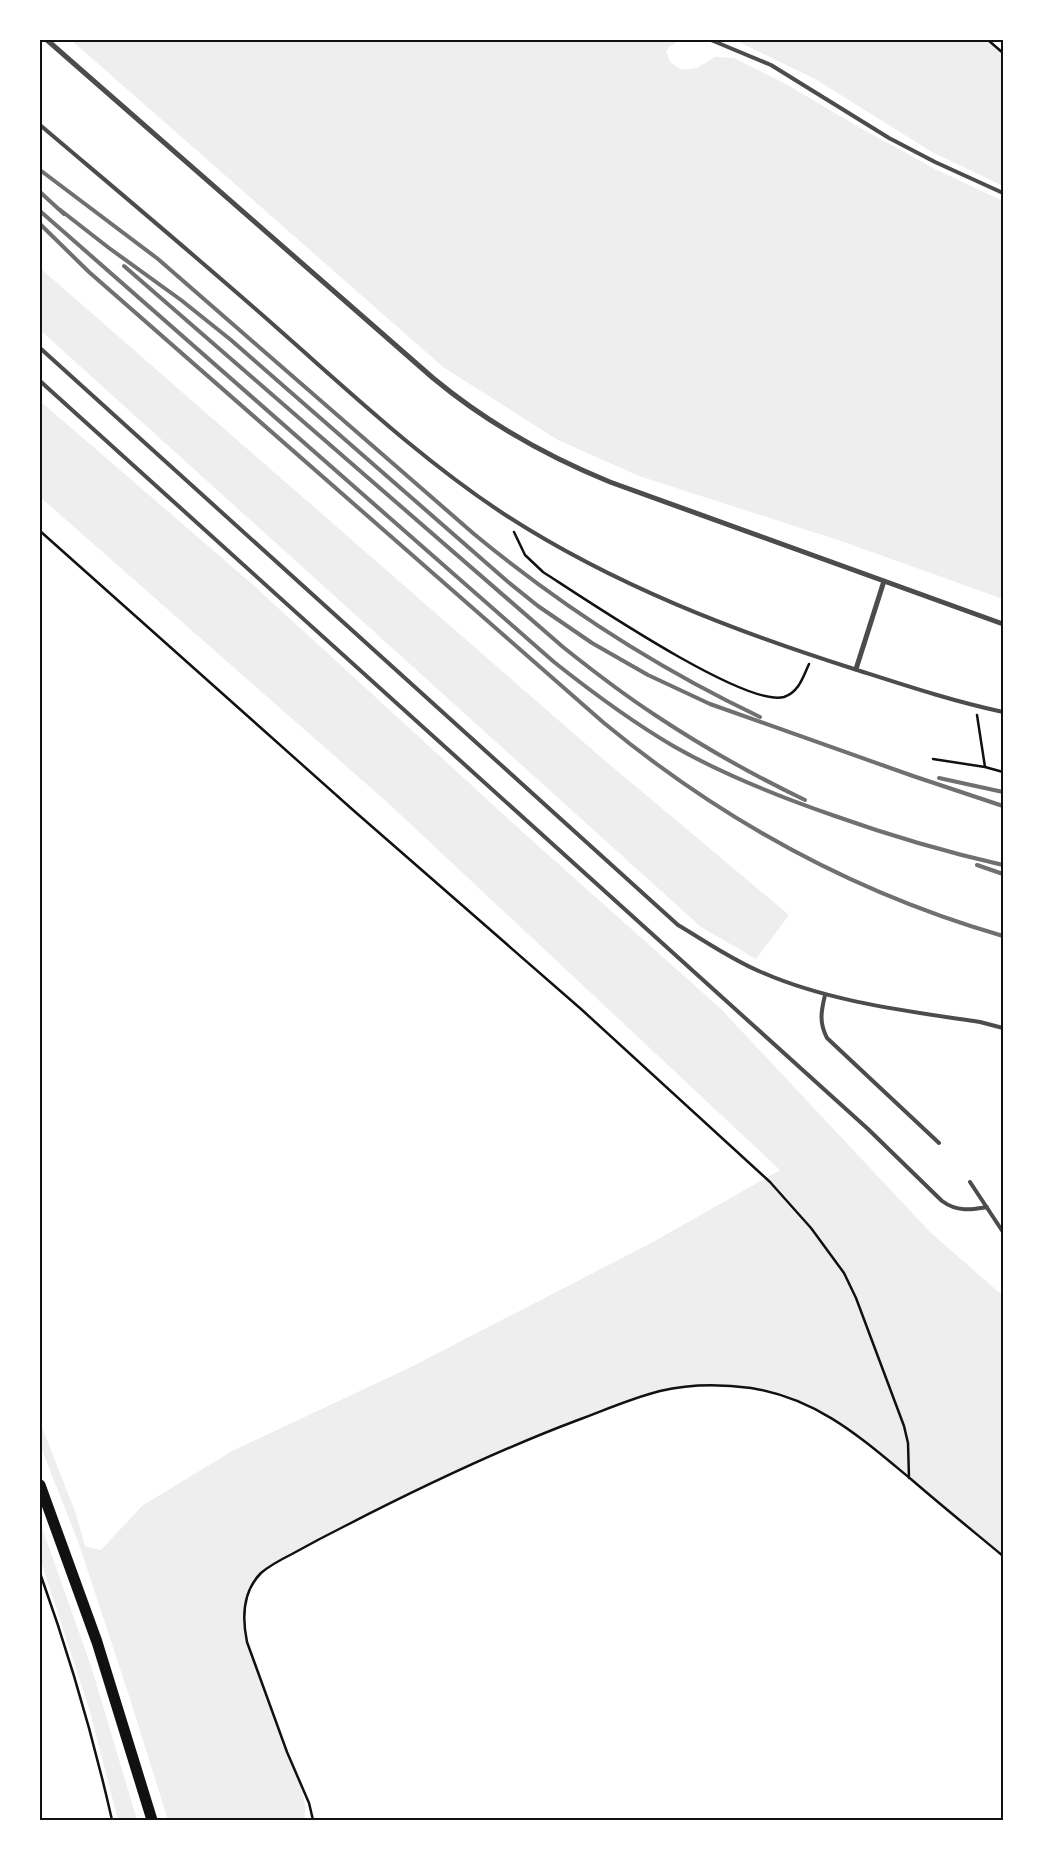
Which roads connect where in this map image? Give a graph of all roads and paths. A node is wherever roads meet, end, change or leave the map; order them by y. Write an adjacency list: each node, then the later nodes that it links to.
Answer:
1 (47, 40): 11 (street)
2 (711, 40): 6 (lane)
3 (988, 40): 4 (path)
4 (1003, 53)
5 (40, 125): 9 (lane)
6 (1003, 193)
7 (40, 348): 20 (lane)
8 (40, 380): 24 (lane)
9 (507, 516): 13 (lane); 13 (path)
10 (40, 531): 26 (path)
11 (884, 581): 12 (street); 14 (street)
12 (1003, 624)
13 (812, 656): 14 (lane)
14 (856, 669): 15 (lane)
15 (976, 706): 16 (lane); 18 (path)
16 (1003, 712)
17 (933, 758): 18 (path)
18 (986, 767): 19 (path)
19 (1003, 772)
20 (825, 995): 21 (lane); 22 (lane)
21 (1003, 1028)
22 (939, 1144)
23 (970, 1182): 24 (lane)
24 (987, 1207): 25 (lane)
25 (1003, 1232)
26 (910, 1478): 28 (path); 32 (path)
27 (40, 1485): 31 (main road)
28 (1003, 1556)
29 (40, 1573): 30 (path)
30 (112, 1820)
31 (152, 1820)
32 (313, 1820)

